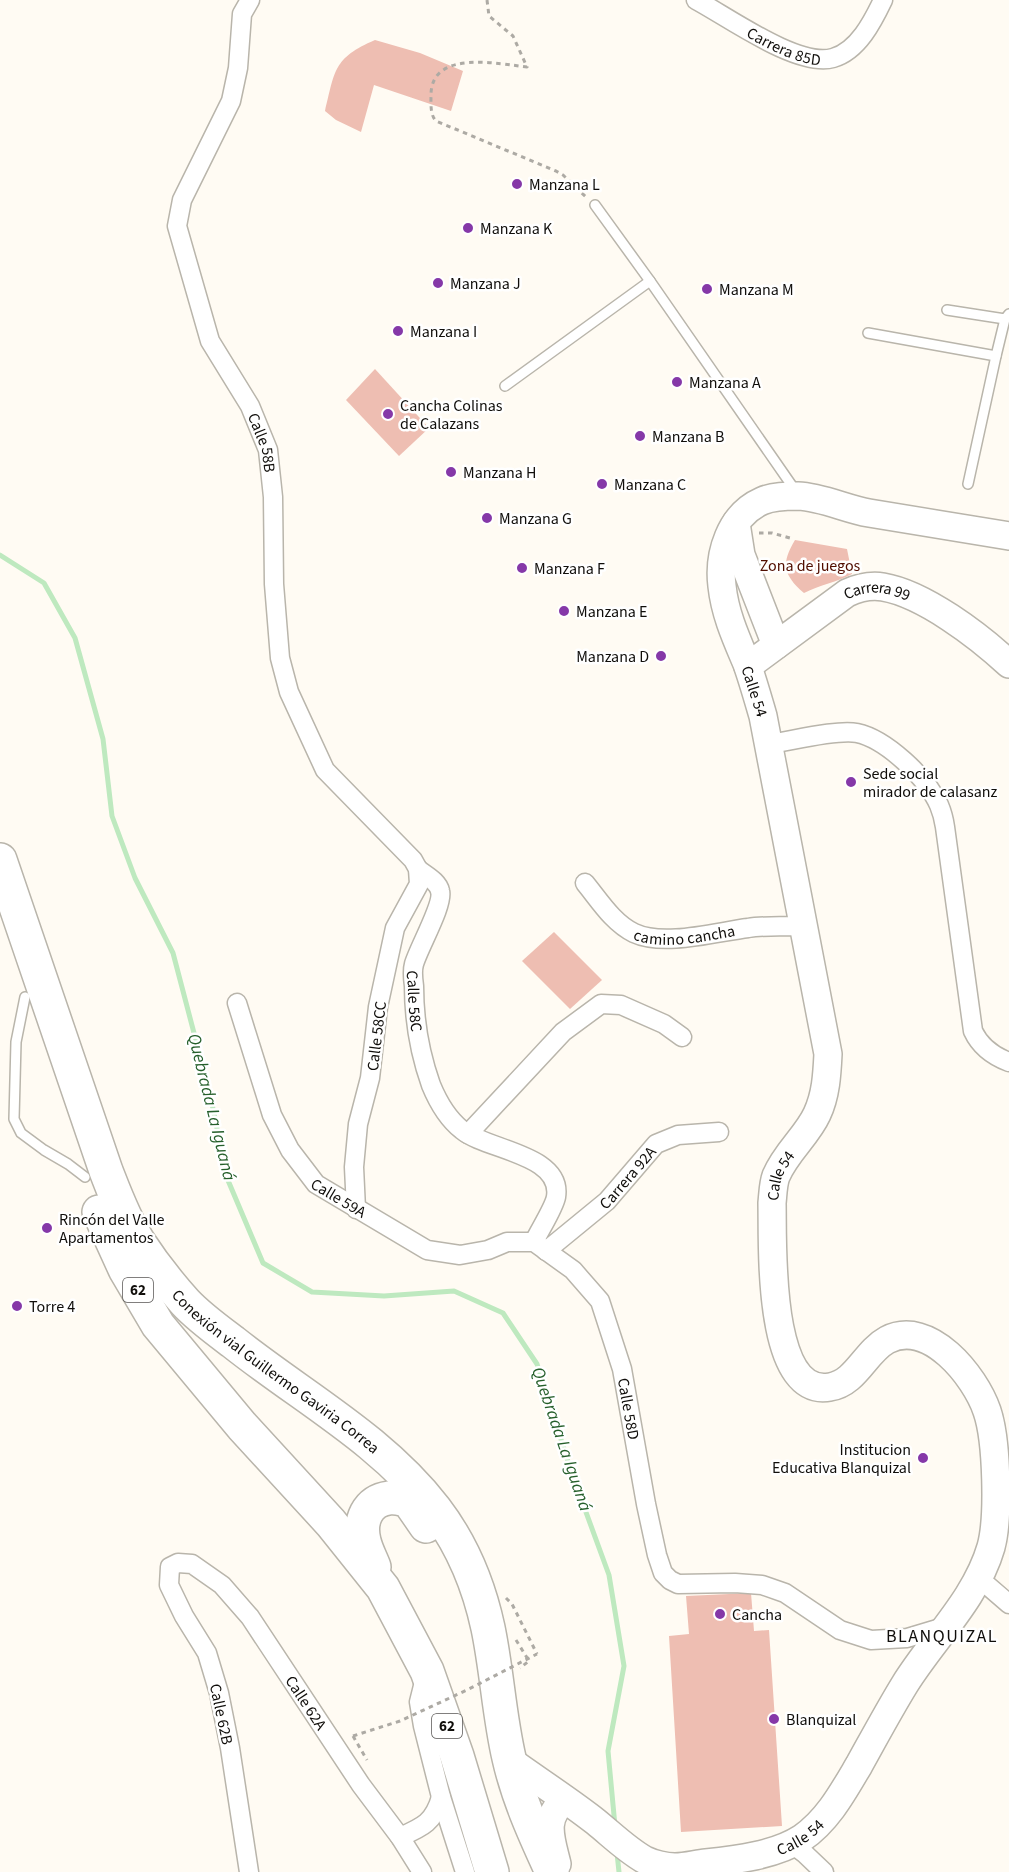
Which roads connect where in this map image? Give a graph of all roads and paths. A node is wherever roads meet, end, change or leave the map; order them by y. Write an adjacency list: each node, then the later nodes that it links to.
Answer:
1 (250, 0): 22 (street, Calle 58B)
2 (488, 0): 5 (path)
3 (696, 0): 4 (street, Carrera 85D)
4 (883, 0)
5 (595, 206): 6 (lane)
6 (650, 281): 11 (lane); 13 (lane)
7 (947, 310): 8 (lane)
8 (1007, 317): 10 (lane)
9 (868, 333): 10 (lane)
10 (996, 356): 12 (lane)
11 (505, 386)
12 (968, 484)
13 (799, 496): 14 (street, Calle 54); 15 (street, Calle 54)
14 (737, 533): 16 (path); 17 (street); 19 (street, Calle 54)
15 (1009, 536)
16 (790, 538)
17 (776, 645): 18 (street, Carrera 99); 19 (street, Carrera 99)
18 (1009, 664)
19 (747, 666): 20 (street, Calle 54)
20 (769, 744): 24 (street, Calle 54); 29 (street)
21 (0, 860): 35 (highway, Conexión vial Guillermo Gaviria Correa / 62)
22 (418, 869): 31 (street, Calle 58C); 33 (street, Calle 58CC)
23 (585, 883): 24 (street, camino cancha)
24 (804, 926): 37 (street, Calle 54)
25 (0, 930): 26 (highway, 62)
26 (25, 997): 32 (highway, 62); 32 (lane)
27 (237, 1003): 33 (street, Calle 59A)
28 (682, 1037): 31 (street)
29 (1009, 1062)
30 (718, 1132): 34 (street, Carrera 92A)
31 (468, 1134): 34 (street, Calle 58C)
32 (85, 1177): 38 (highway, 62)
33 (356, 1209): 34 (street, Calle 59A)
34 (540, 1246): 41 (street, Calle 58D)
35 (459, 1549): 38 (highway); 46 (highway, Conexión vial Guillermo Gaviria Correa / 62)
36 (170, 1567): 49 (street, Calle 62A); 53 (street, Calle 62B)
37 (980, 1579): 40 (street); 41 (street, Calle 54)
38 (383, 1588): 43 (highway, 62)
39 (501, 1598): 45 (path, bridge)
40 (1009, 1604)
41 (949, 1625): 50 (street, Calle 54)
42 (511, 1631): 44 (path)
43 (427, 1671): 47 (street); 56 (highway, 62)
44 (521, 1678)
45 (353, 1736)
46 (510, 1760): 48 (street, Calle 54); 57 (highway, Conexión vial Guillermo Gaviria Correa / 62)
47 (441, 1797): 49 (street); 51 (street)
48 (565, 1800): 52 (street, Calle 54); 58 (street)
49 (400, 1837): 51 (street); 54 (street, Calle 62A)
50 (792, 1844): 52 (street, Calle 54); 59 (street)
51 (456, 1845): 55 (street)
52 (736, 1866)
53 (249, 1872)
54 (422, 1872)
55 (465, 1872)
56 (492, 1872)
57 (552, 1872)
58 (559, 1872)
59 (824, 1872)

